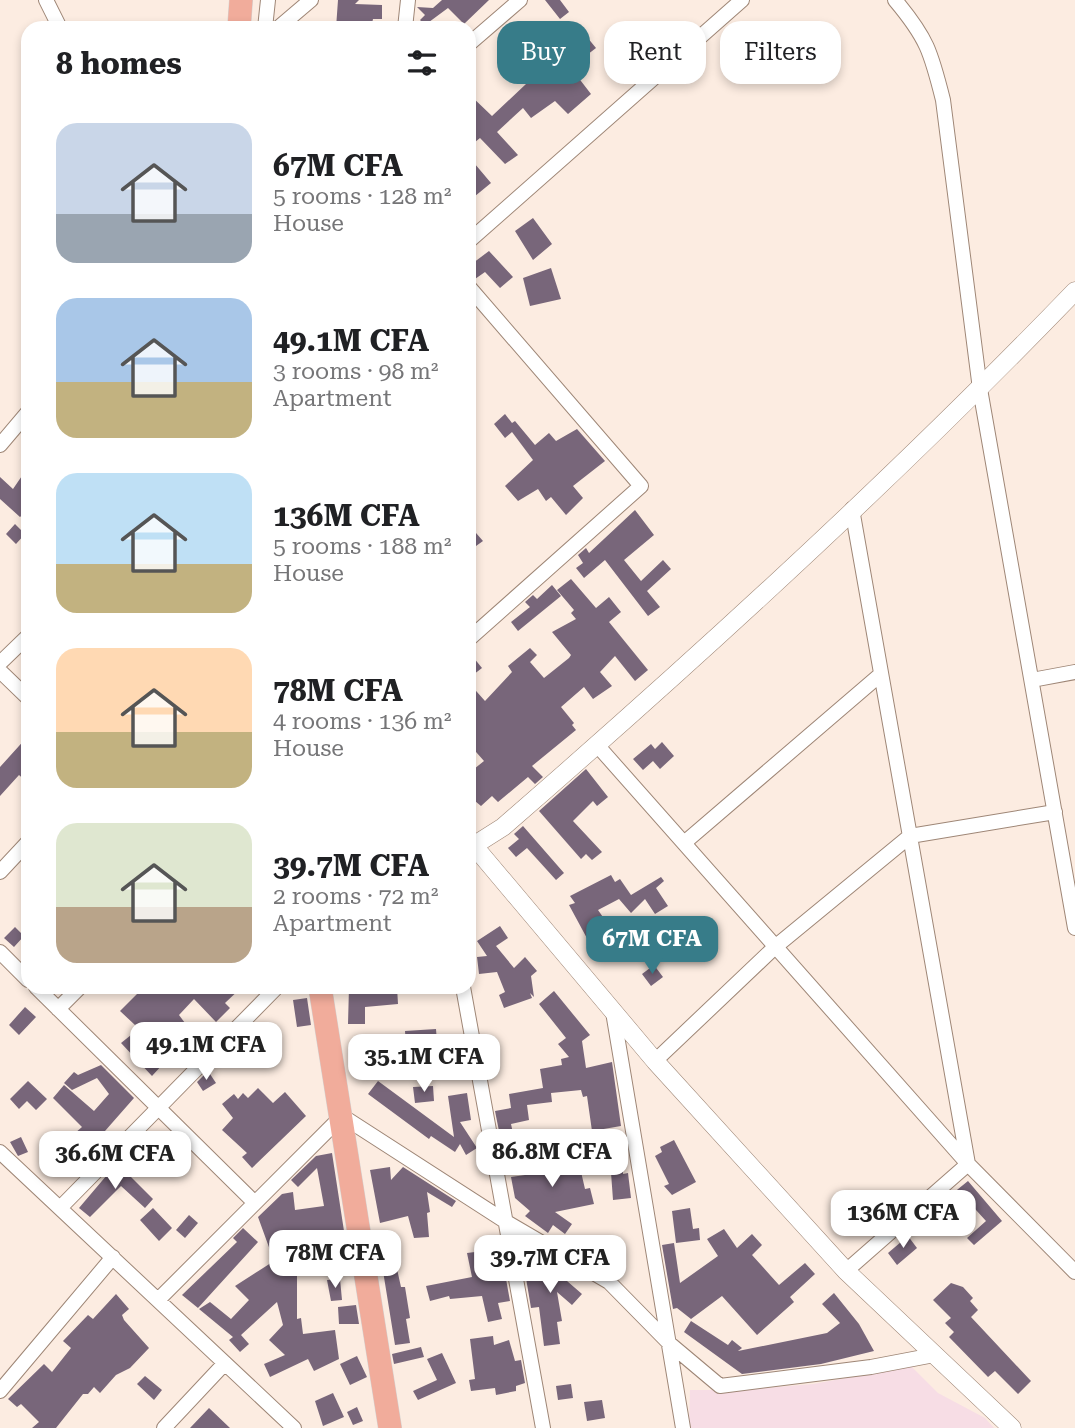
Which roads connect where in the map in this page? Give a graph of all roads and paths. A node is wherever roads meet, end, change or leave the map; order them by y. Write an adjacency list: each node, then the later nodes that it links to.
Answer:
1 (46, 0): 9 (street)
2 (241, 0): 10 (main road)
3 (268, 0): 11 (street)
4 (311, 0): 12 (street)
5 (408, 0): 13 (street)
6 (520, 0): 14 (street)
7 (743, 0): 15 (street)
8 (895, 0): 18 (street)
9 (56, 21)
10 (240, 21)
11 (266, 21)
12 (286, 21)
13 (406, 21)
14 (476, 38)
15 (476, 235)
16 (1075, 291): 18 (street)
17 (476, 295): 22 (street)
18 (980, 389): 21 (street); 28 (street)
19 (21, 420): 20 (street)
20 (0, 445)
21 (852, 509): 27 (street); 30 (street)
22 (476, 633)
23 (21, 643): 24 (street)
24 (0, 663)
25 (0, 671): 29 (street)
26 (1075, 672): 28 (street)
27 (881, 674): 32 (street); 34 (street)
28 (1032, 680): 31 (street)
29 (21, 691)
30 (597, 745): 33 (street); 34 (street)
31 (1055, 812): 32 (street); 38 (street)
32 (910, 836): 39 (street); 53 (street)
33 (476, 840)
34 (684, 843): 39 (street)
35 (476, 849): 48 (street)
36 (21, 850): 37 (street)
37 (0, 872)
38 (1075, 928)
39 (775, 947): 49 (street); 53 (street)
40 (0, 952): 41 (street)
41 (21, 972)
42 (43, 994): 47 (street)
43 (73, 994): 47 (street)
44 (269, 994): 50 (street)
45 (321, 994): 51 (main road)
46 (464, 994): 56 (street)
47 (58, 1009): 50 (street)
48 (613, 1011): 49 (street); 61 (street)
49 (655, 1061): 58 (street)
50 (158, 1107): 54 (street); 55 (street)
51 (342, 1116): 54 (street); 56 (street); 67 (main road)
52 (0, 1152): 55 (street)
53 (968, 1164): 58 (street); 59 (street)
54 (255, 1203): 60 (street)
55 (60, 1208): 57 (street)
56 (508, 1223): 61 (street); 68 (street)
57 (113, 1257): 60 (street); 64 (street)
58 (846, 1271): 62 (street)
59 (1075, 1272)
60 (158, 1300): 63 (street)
61 (670, 1344): 62 (street); 69 (street)
62 (934, 1355): 70 (street)
63 (225, 1363): 65 (street); 66 (street)
64 (0, 1391)
65 (164, 1428)
66 (294, 1428)
67 (390, 1428)
68 (543, 1428)
69 (683, 1428)
70 (1012, 1428)

